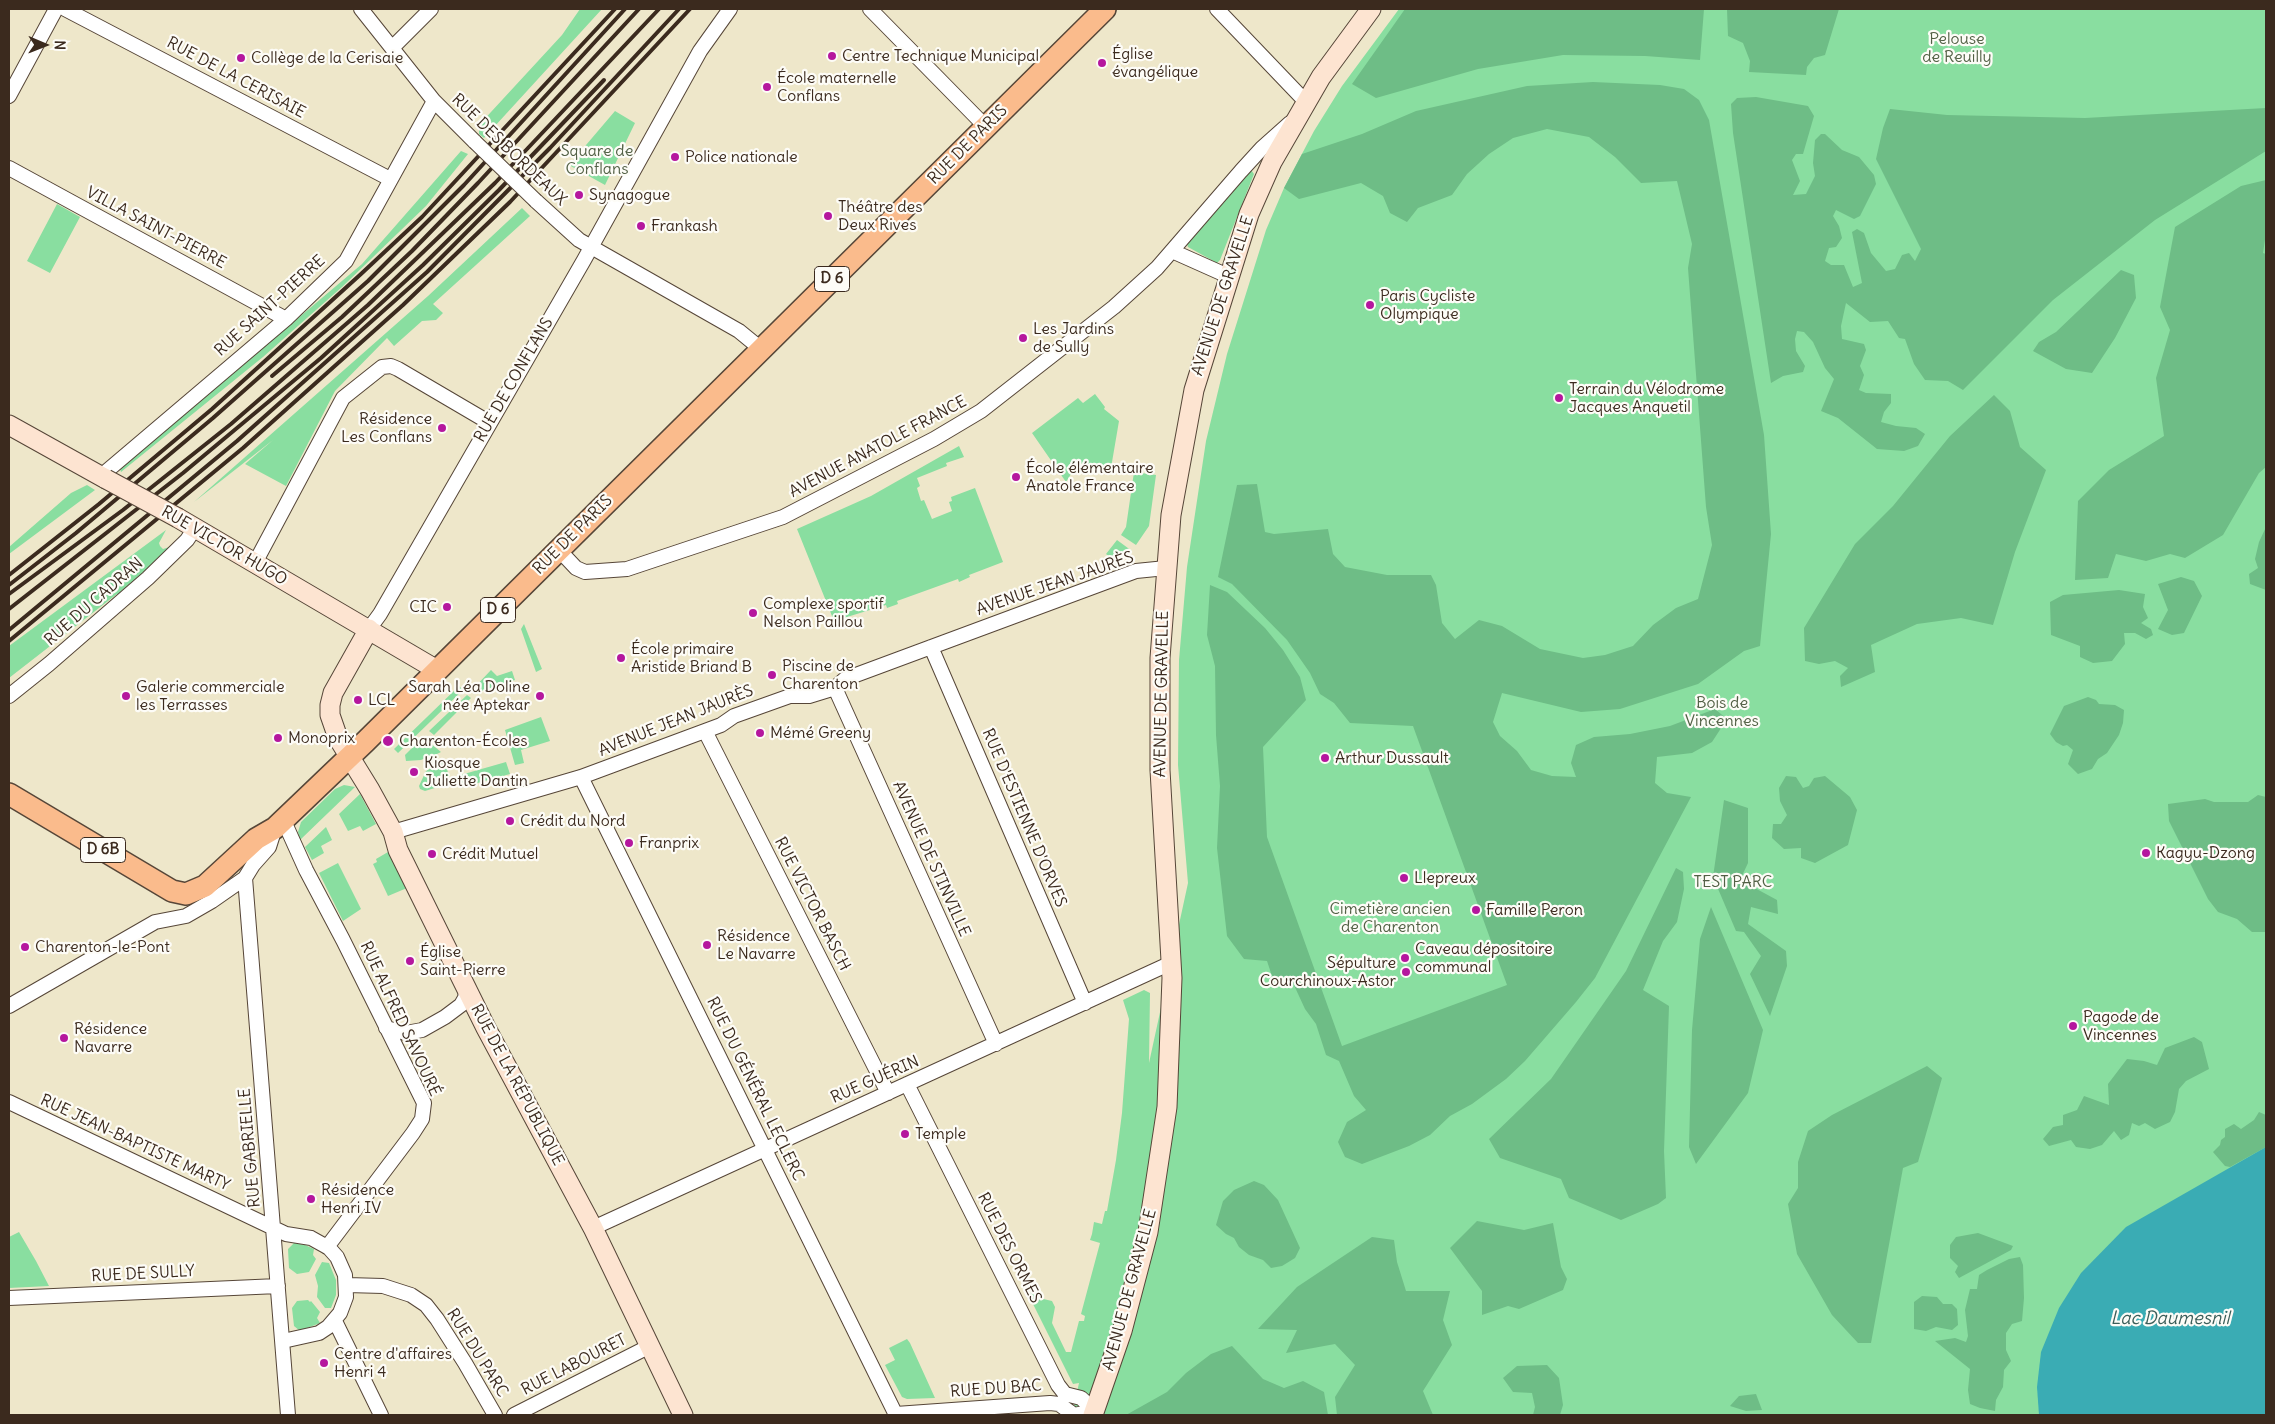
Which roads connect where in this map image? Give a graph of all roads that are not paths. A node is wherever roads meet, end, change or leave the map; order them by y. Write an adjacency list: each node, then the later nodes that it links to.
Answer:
1 (56, 9): 11 (street)
2 (65, 9): 17 (street, RUE DE LA CERISAIE)
3 (361, 9): 10 (street, RUE DES BORDEAUX)
4 (431, 9): 10 (street)
5 (730, 9): 18 (street, RUE DE CONFLANS)
6 (1105, 9): 14 (main road, RUE DE PARIS / D 6)
7 (1217, 9): 13 (street)
8 (1370, 9): 13 (street, AVENUE DE GRAVELLE)
9 (877, 11): 14 (street)
10 (392, 48): 12 (street, RUE DES BORDEAUX)
11 (9, 96)
12 (434, 101): 17 (street, RUE SAINT-PIERRE); 18 (street, RUE DES BORDEAUX, bridge)
13 (1301, 109): 15 (street, AVENUE DE GRAVELLE)
14 (986, 127): 22 (main road, RUE DE PARIS / D 6)
15 (1267, 155): 19 (street, AVENUE ANATOLE FRANCE); 20 (street, AVENUE DE GRAVELLE)
16 (9, 168): 21 (street, VILLA SAINT-PIERRE)
17 (390, 179): 21 (street, RUE SAINT-PIERRE)
18 (590, 246): 22 (street, RUE DES BORDEAUX); 23 (street, RUE DE CONFLANS)
19 (1172, 251): 20 (street); 27 (street, AVENUE ANATOLE FRANCE)
20 (1228, 276): 29 (street, AVENUE DE GRAVELLE)
21 (286, 319): 25 (street, RUE SAINT-PIERRE)
22 (761, 349): 27 (main road, RUE DE PARIS / D 6)
23 (490, 422): 28 (street); 30 (street, RUE DE CONFLANS)
24 (9, 425): 25 (street, RUE VICTOR HUGO)
25 (103, 477): 26 (street, RUE VICTOR HUGO, bridge)
26 (196, 528): 28 (street, RUE VICTOR HUGO); 34 (street, RUE DU CADRAN)
27 (559, 550): 32 (main road, RUE DE PARIS / D 6)
28 (256, 563): 30 (street, RUE VICTOR HUGO)
29 (1166, 568): 31 (street, AVENUE JEAN JAURÈS); 42 (street, AVENUE DE GRAVELLE)
30 (369, 629): 32 (street, RUE VICTOR HUGO); 36 (street, RUE DE CONFLANS)
31 (931, 647): 33 (street, AVENUE JEAN JAURÈS); 44 (street, RUE D'ESTIENNE D'ORVES)
32 (437, 670): 36 (main road, RUE DE PARIS / D 6)
33 (835, 688): 35 (street, AVENUE JEAN JAURÈS); 47 (street, AVENUE DE STINVILLE)
34 (9, 696)
35 (705, 731): 37 (street, AVENUE JEAN JAURÈS); 49 (street, RUE VICTOR BASCH)
36 (348, 756): 39 (main road, RUE DE PARIS / D 6B); 40 (street, RUE DE LA RÉPUBLIQUE)
37 (581, 777): 40 (street, AVENUE JEAN JAURÈS); 51 (street, RUE DU GÉNÉRAL LECLERC)
38 (9, 794): 39 (main road, D 6B)
39 (279, 823): 41 (street, RUE DE PARIS); 46 (street, RUE ALFRED SAVOURÉ)
40 (393, 832): 43 (street, RUE DE LA RÉPUBLIQUE)
41 (245, 878): 45 (street, RUE DE PARIS); 52 (street, RUE GABRIELLE)
42 (1171, 963): 44 (street, RUE GUÉRIN); 62 (street, AVENUE DE GRAVELLE)
43 (466, 987): 46 (street); 53 (street, RUE DE LA RÉPUBLIQUE)
44 (1085, 1003): 47 (street, RUE GUÉRIN)
45 (9, 1006)
46 (386, 1028): 54 (street, RUE ALFRED SAVOURÉ)
47 (996, 1044): 48 (street, RUE GUÉRIN)
48 (907, 1084): 49 (street, RUE GUÉRIN); 61 (street, RUE DES ORMES)
49 (888, 1093): 51 (street, RUE GUÉRIN)
50 (9, 1102): 52 (street, RUE JEAN-BAPTISTE MARTY)
51 (765, 1149): 53 (street, RUE GUÉRIN); 68 (street, RUE DU GÉNÉRAL LECLERC)
52 (274, 1227): 54 (street, RUE JEAN-BAPTISTE MARTY); 56 (street, RUE GABRIELLE)
53 (593, 1228): 60 (street, RUE DE LA RÉPUBLIQUE)
54 (327, 1247): 55 (street)
55 (347, 1285): 58 (street); 65 (street, RUE DU PARC)
56 (278, 1286): 57 (street, RUE DE SULLY); 59 (street, RUE GABRIELLE)
57 (9, 1298)
58 (335, 1321): 59 (street); 64 (street)
59 (283, 1341): 63 (street, RUE GABRIELLE)
60 (650, 1346): 66 (street, RUE LABOURET); 67 (street, RUE DE LA RÉPUBLIQUE)
61 (1058, 1397): 62 (street); 68 (street, RUE DU BAC)
62 (1094, 1413)
63 (288, 1415)
64 (381, 1415)
65 (495, 1415)
66 (514, 1415)
67 (683, 1415)
68 (896, 1415)

